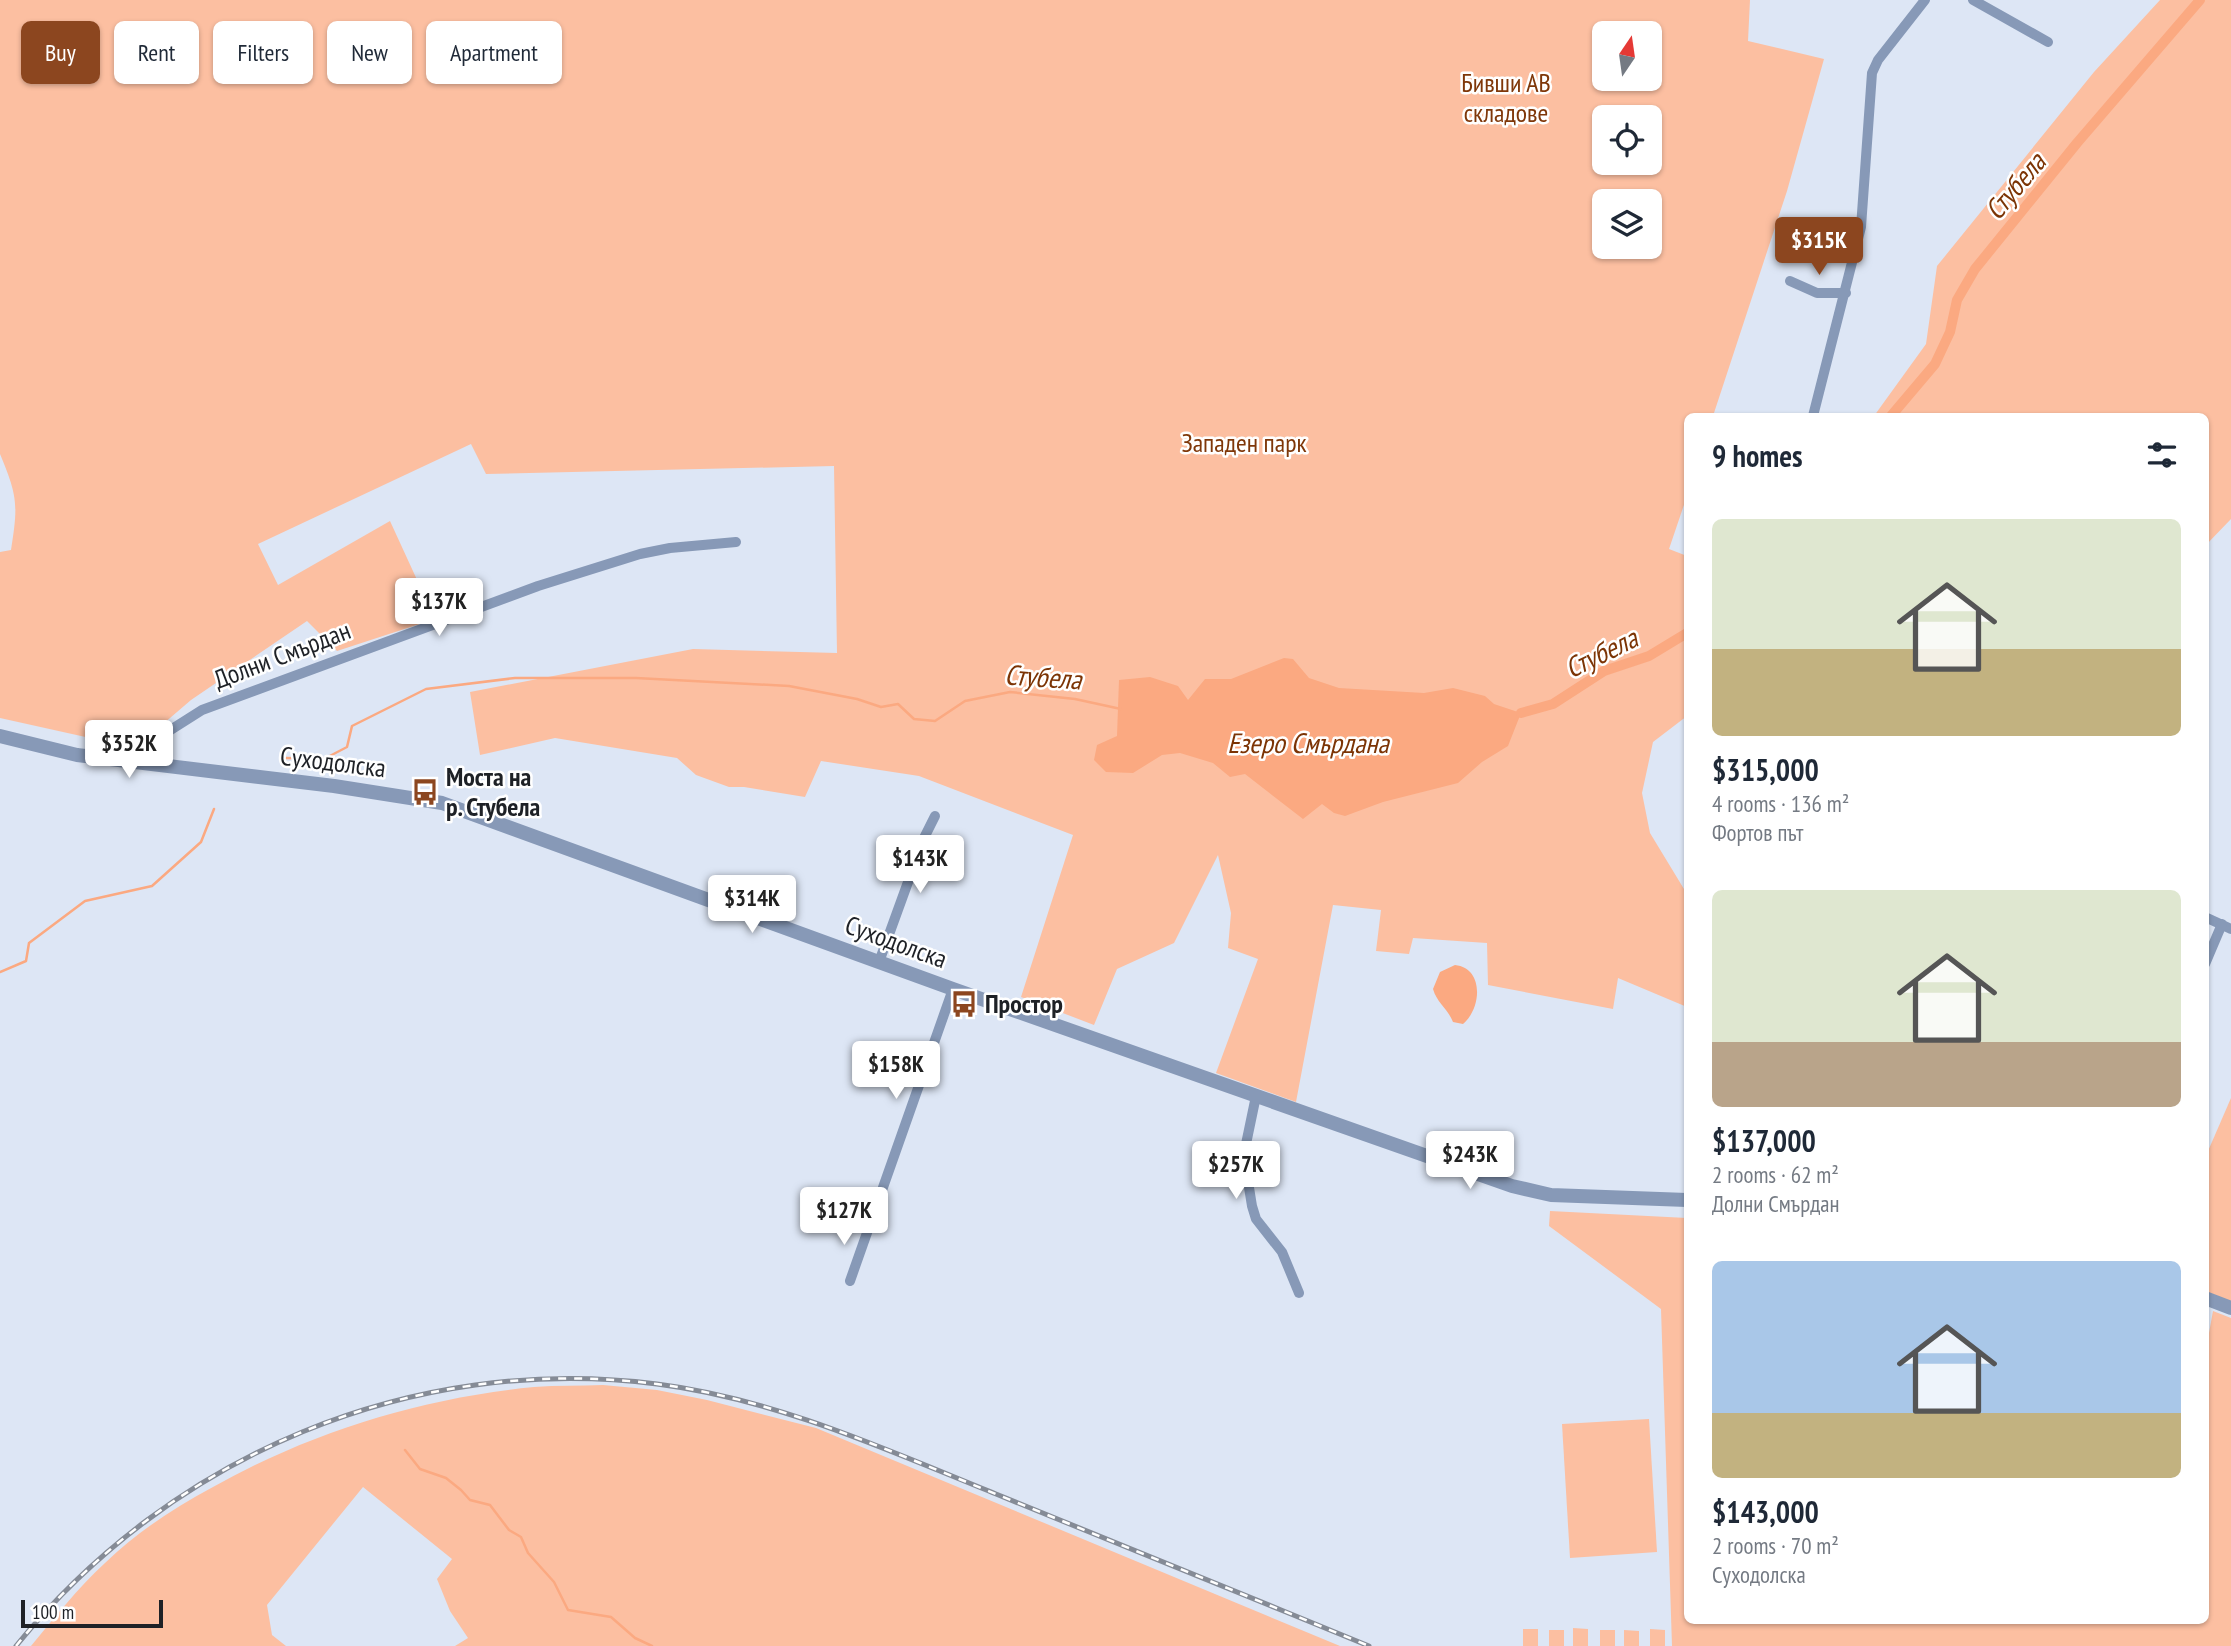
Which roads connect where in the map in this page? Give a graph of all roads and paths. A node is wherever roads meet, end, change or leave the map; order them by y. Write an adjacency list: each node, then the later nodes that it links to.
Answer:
1 (1925, 0): 5 (street)
2 (1973, 0): 3 (street)
3 (2048, 42)
4 (1790, 281): 5 (street)
5 (1846, 293): 6 (street)
6 (1813, 413)
7 (736, 542): 9 (street, Долни Смърдан)
8 (0, 736): 9 (street, Суходолска)
9 (153, 765): 14 (street, Суходолска)
10 (935, 816): 14 (street)
11 (2209, 919): 12 (street)
12 (2226, 927): 13 (street)
13 (2209, 957)
14 (879, 962): 15 (street, Суходолска)
15 (953, 989): 16 (street, Суходолска); 18 (street)
16 (1256, 1096): 17 (street, Суходолска); 19 (street)
17 (1684, 1200)
18 (850, 1281)
19 (1299, 1293)
20 (2209, 1300): 21 (street)
21 (2231, 1308)

